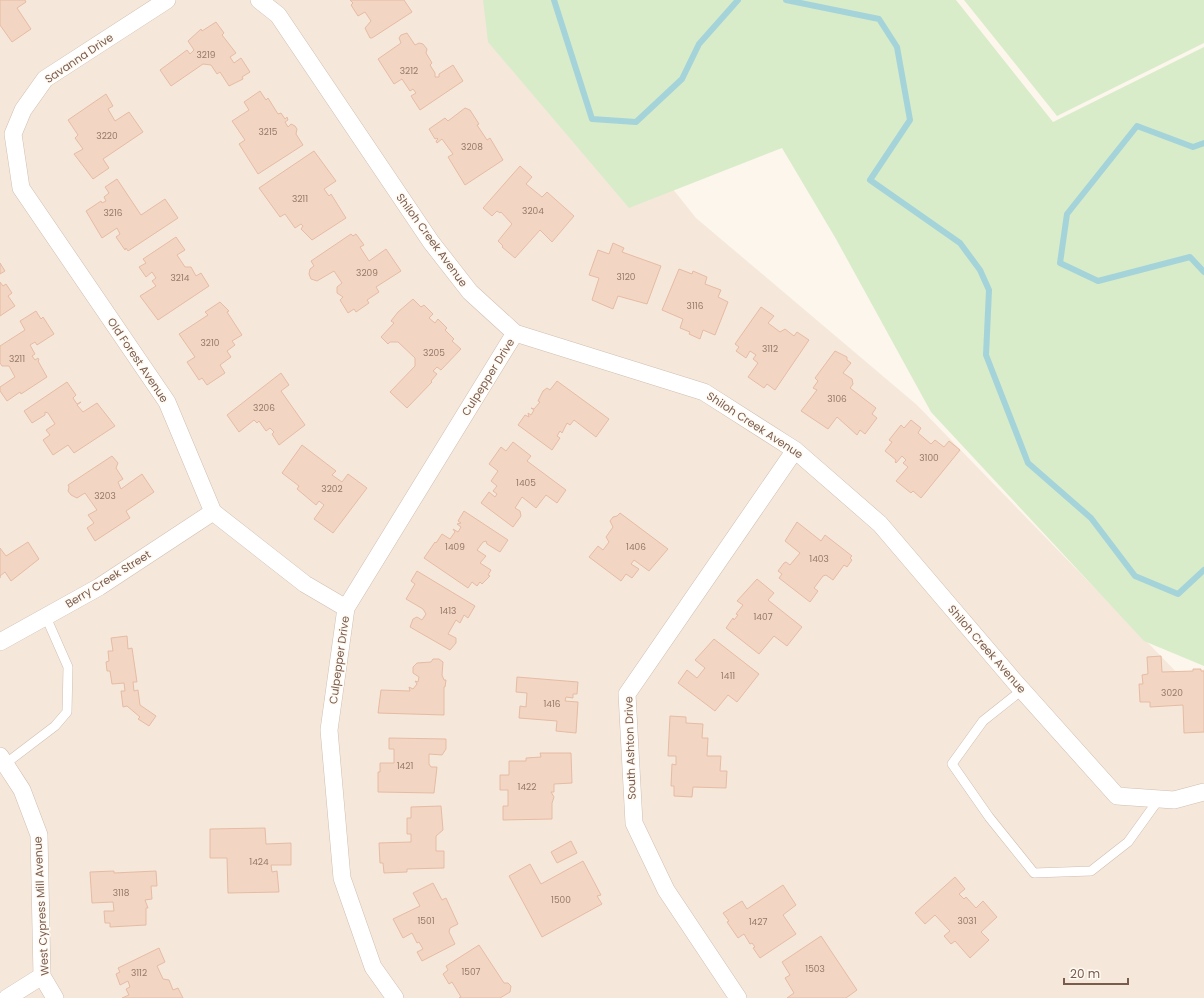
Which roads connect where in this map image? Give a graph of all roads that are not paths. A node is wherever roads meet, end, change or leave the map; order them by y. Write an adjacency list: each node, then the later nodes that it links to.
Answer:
1 (167, 0): 3 (street, Savanna Drive)
2 (259, 0): 4 (street, Shiloh Creek Avenue)
3 (13, 134): 6 (street, Old Forest Avenue)
4 (515, 333): 5 (street, Shiloh Creek Avenue); 7 (street, Culpepper Drive)
5 (795, 450): 10 (street, Shiloh Creek Avenue); 18 (street, South Ashton Drive)
6 (213, 512): 7 (street, Old Forest Avenue); 8 (street, Berry Creek Street)
7 (346, 608): 17 (street, Culpepper Drive)
8 (46, 617): 9 (street, Berry Creek Street); 11 (lane)
9 (0, 642)
10 (1022, 690): 13 (street, Shiloh Creek Avenue); 13 (lane)
11 (3, 760): 14 (street, West Cypress Mill Avenue)
12 (1204, 792): 13 (street, Shiloh Creek Avenue)
13 (1159, 799)
14 (42, 976): 15 (street); 16 (street, West Cypress Mill Avenue)
15 (8, 998)
16 (55, 998)
17 (395, 998)
18 (738, 998)

